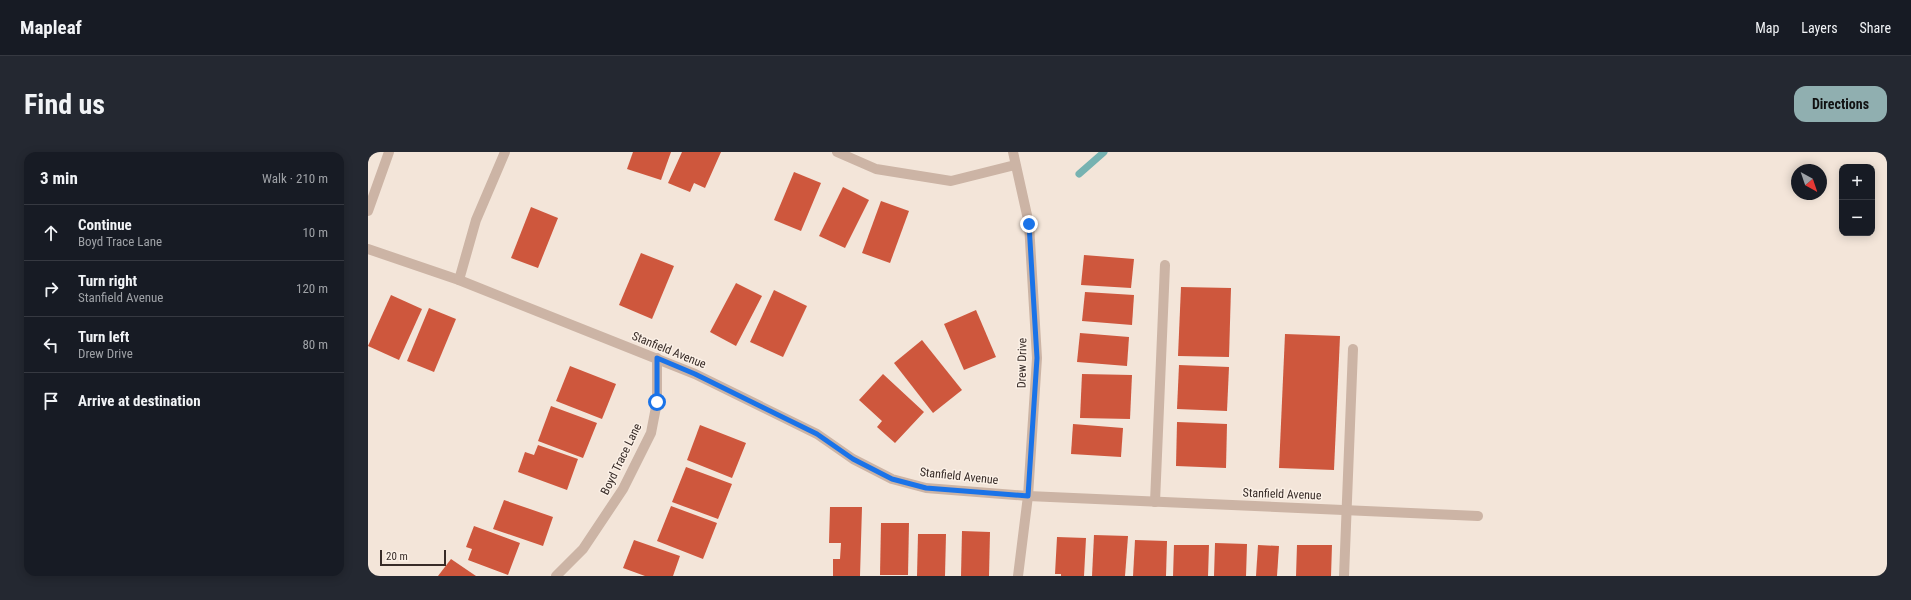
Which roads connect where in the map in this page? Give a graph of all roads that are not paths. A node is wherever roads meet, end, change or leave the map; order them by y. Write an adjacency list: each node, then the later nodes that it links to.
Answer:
1 (390, 152): 6 (street)
2 (505, 152): 9 (street)
3 (837, 152): 5 (street)
4 (1013, 152): 5 (street, Drew Drive)
5 (1015, 165): 12 (street, Drew Drive)
6 (368, 211)
7 (368, 249): 9 (street, Stanfield Avenue)
8 (1165, 265): 13 (street)
9 (459, 280): 11 (street, Stanfield Avenue)
10 (1354, 349): 14 (street)
11 (657, 358): 12 (street, Stanfield Avenue); 16 (street, Boyd Trace Lane)
12 (1028, 496): 13 (street, Stanfield Avenue); 17 (street, Drew Drive)
13 (1155, 502): 14 (street, Stanfield Avenue)
14 (1348, 510): 15 (street, Stanfield Avenue); 18 (street)
15 (1478, 516)
16 (556, 576)
17 (1018, 576)
18 (1344, 576)

